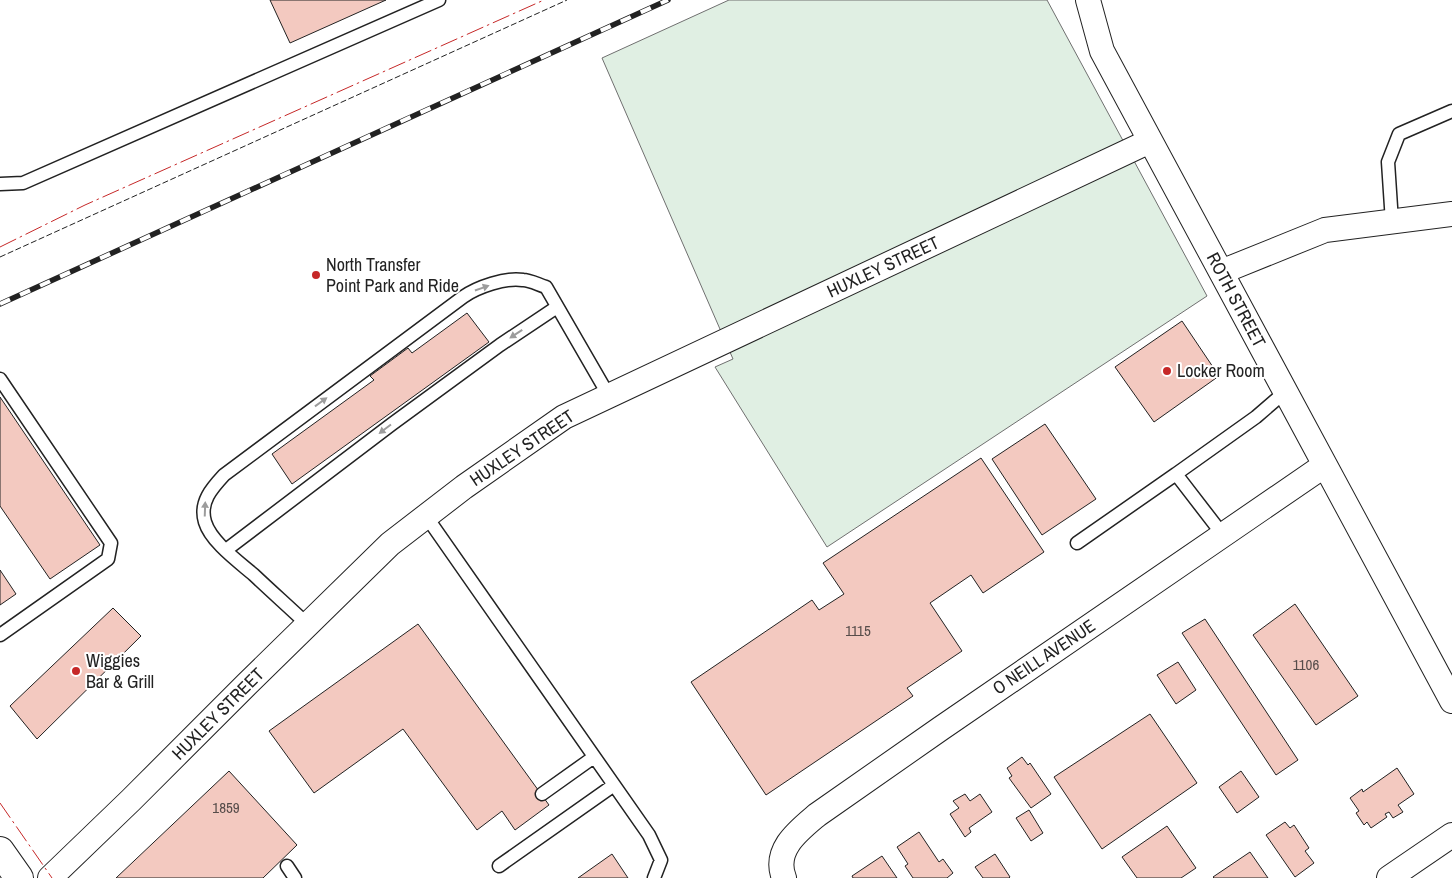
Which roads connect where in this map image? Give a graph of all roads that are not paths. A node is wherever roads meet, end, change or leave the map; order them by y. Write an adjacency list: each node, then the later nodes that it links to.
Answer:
1 (439, 0): 5 (lane)
2 (1088, 0): 4 (street, ROTH STREET)
3 (1452, 111): 7 (lane)
4 (1150, 141): 8 (street, ROTH STREET); 12 (street, HUXLEY STREET)
5 (0, 184)
6 (1452, 214): 7 (street)
7 (1392, 222): 8 (street)
8 (1221, 272): 11 (street, ROTH STREET)
9 (557, 307): 12 (lane); 18 (lane, one-way to 18); 18 (lane, one-way to 9)
10 (0, 379): 20 (lane)
11 (1285, 392): 13 (street, ROTH STREET); 14 (lane)
12 (608, 396): 15 (street, HUXLEY STREET)
13 (1325, 465): 16 (street, O NEILL AVENUE); 21 (street, ROTH STREET)
14 (1176, 474): 16 (lane); 17 (lane)
15 (426, 516): 19 (street, HUXLEY STREET); 22 (lane)
16 (1223, 535): 29 (street, O NEILL AVENUE)
17 (1077, 543)
18 (226, 550): 19 (lane)
19 (308, 625): 31 (street, HUXLEY STREET)
20 (0, 635)
21 (1452, 701)
22 (594, 757): 23 (lane); 24 (lane)
23 (614, 785): 28 (lane); 33 (lane)
24 (542, 794)
25 (1452, 835): 34 (street)
26 (0, 851): 30 (street)
27 (287, 866): 32 (lane)
28 (498, 866)
29 (783, 871)
30 (19, 878)
31 (50, 878)
32 (294, 878)
33 (654, 878)
34 (1389, 878)

